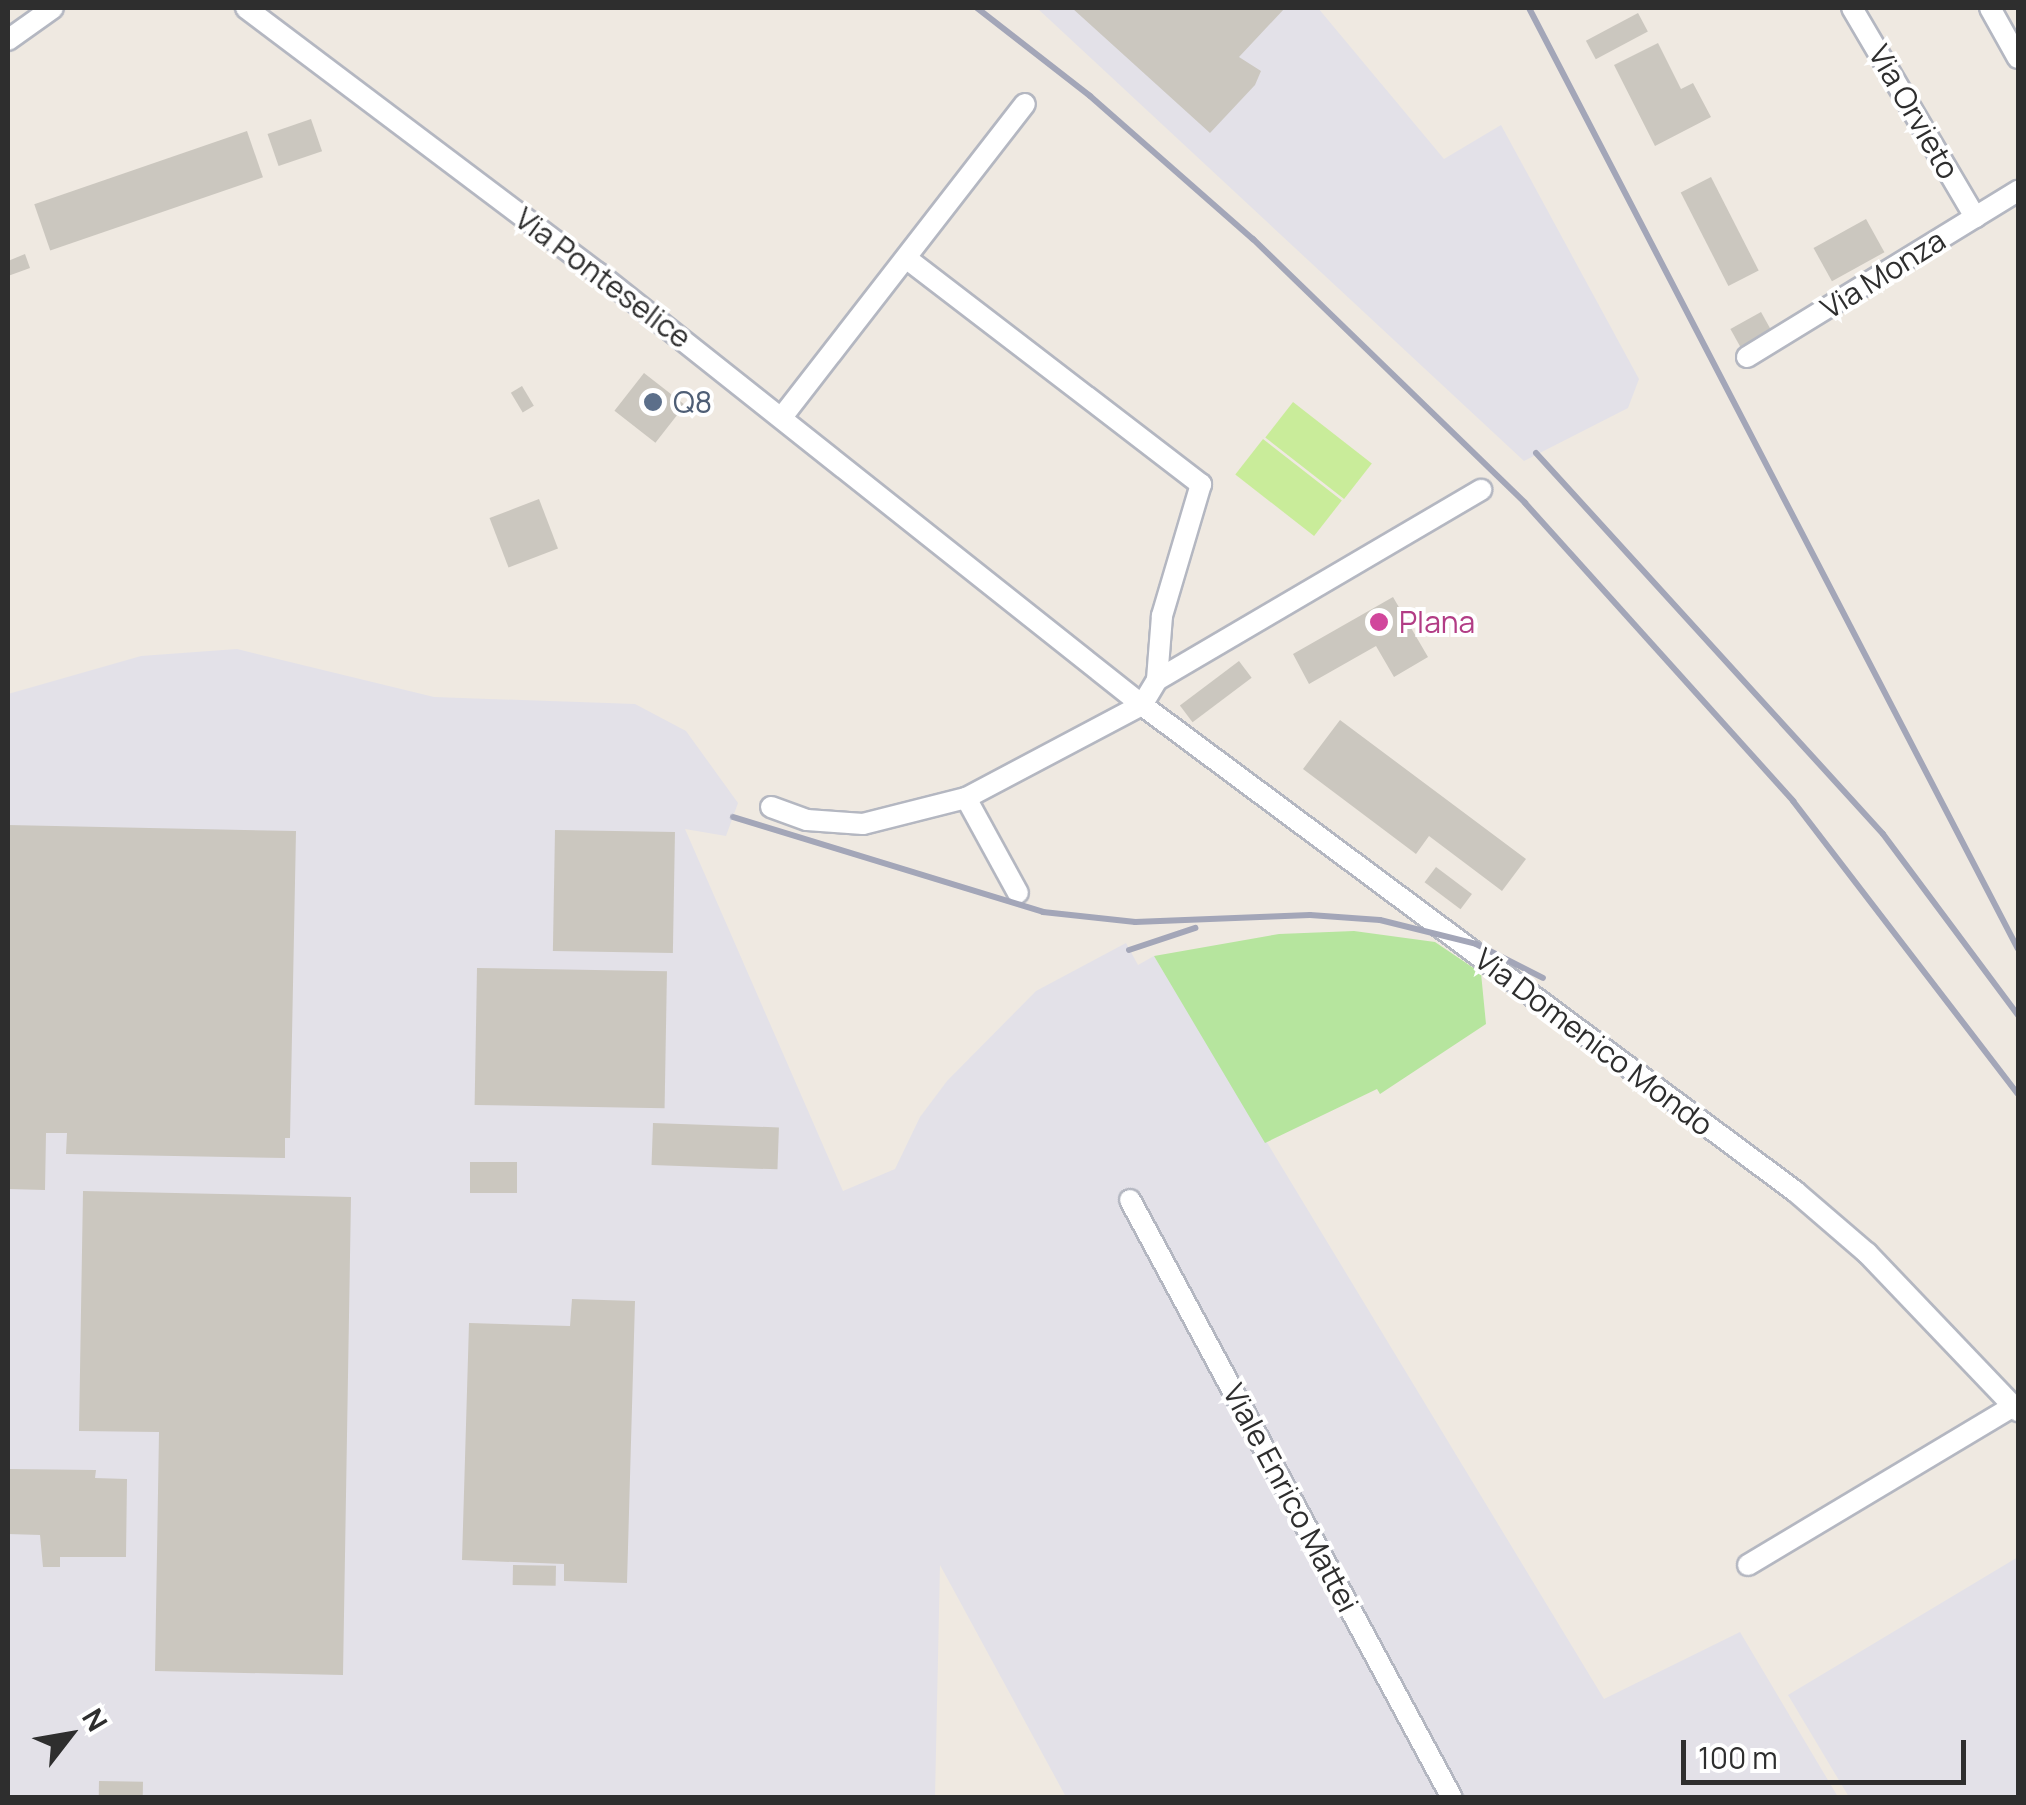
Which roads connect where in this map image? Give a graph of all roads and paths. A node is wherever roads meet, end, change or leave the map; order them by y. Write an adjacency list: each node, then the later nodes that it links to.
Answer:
1 (53, 8): 5 (street)
2 (246, 8): 12 (street, Via Ponteselice)
3 (1852, 8): 9 (street, Via Orvieto)
4 (1990, 8): 6 (street)
5 (8, 40)
6 (2018, 58)
7 (1025, 104): 10 (street)
8 (2018, 192): 9 (street, Via Monza)
9 (1975, 217): 11 (street, Via Monza)
10 (906, 258): 12 (street); 14 (street)
11 (1747, 357)
12 (782, 417): 15 (street, Via Ponteselice)
13 (1481, 490): 14 (street)
14 (1158, 680): 15 (street)
15 (1142, 705): 16 (street); 20 (street, Via Domenico Mondo)
16 (966, 798): 17 (street); 18 (street)
17 (771, 806)
18 (1018, 894)
19 (1130, 1200): 22 (street, Viale Enrico Mattei)
20 (2016, 1408): 21 (street)
21 (1748, 1565)
22 (1452, 1798)

